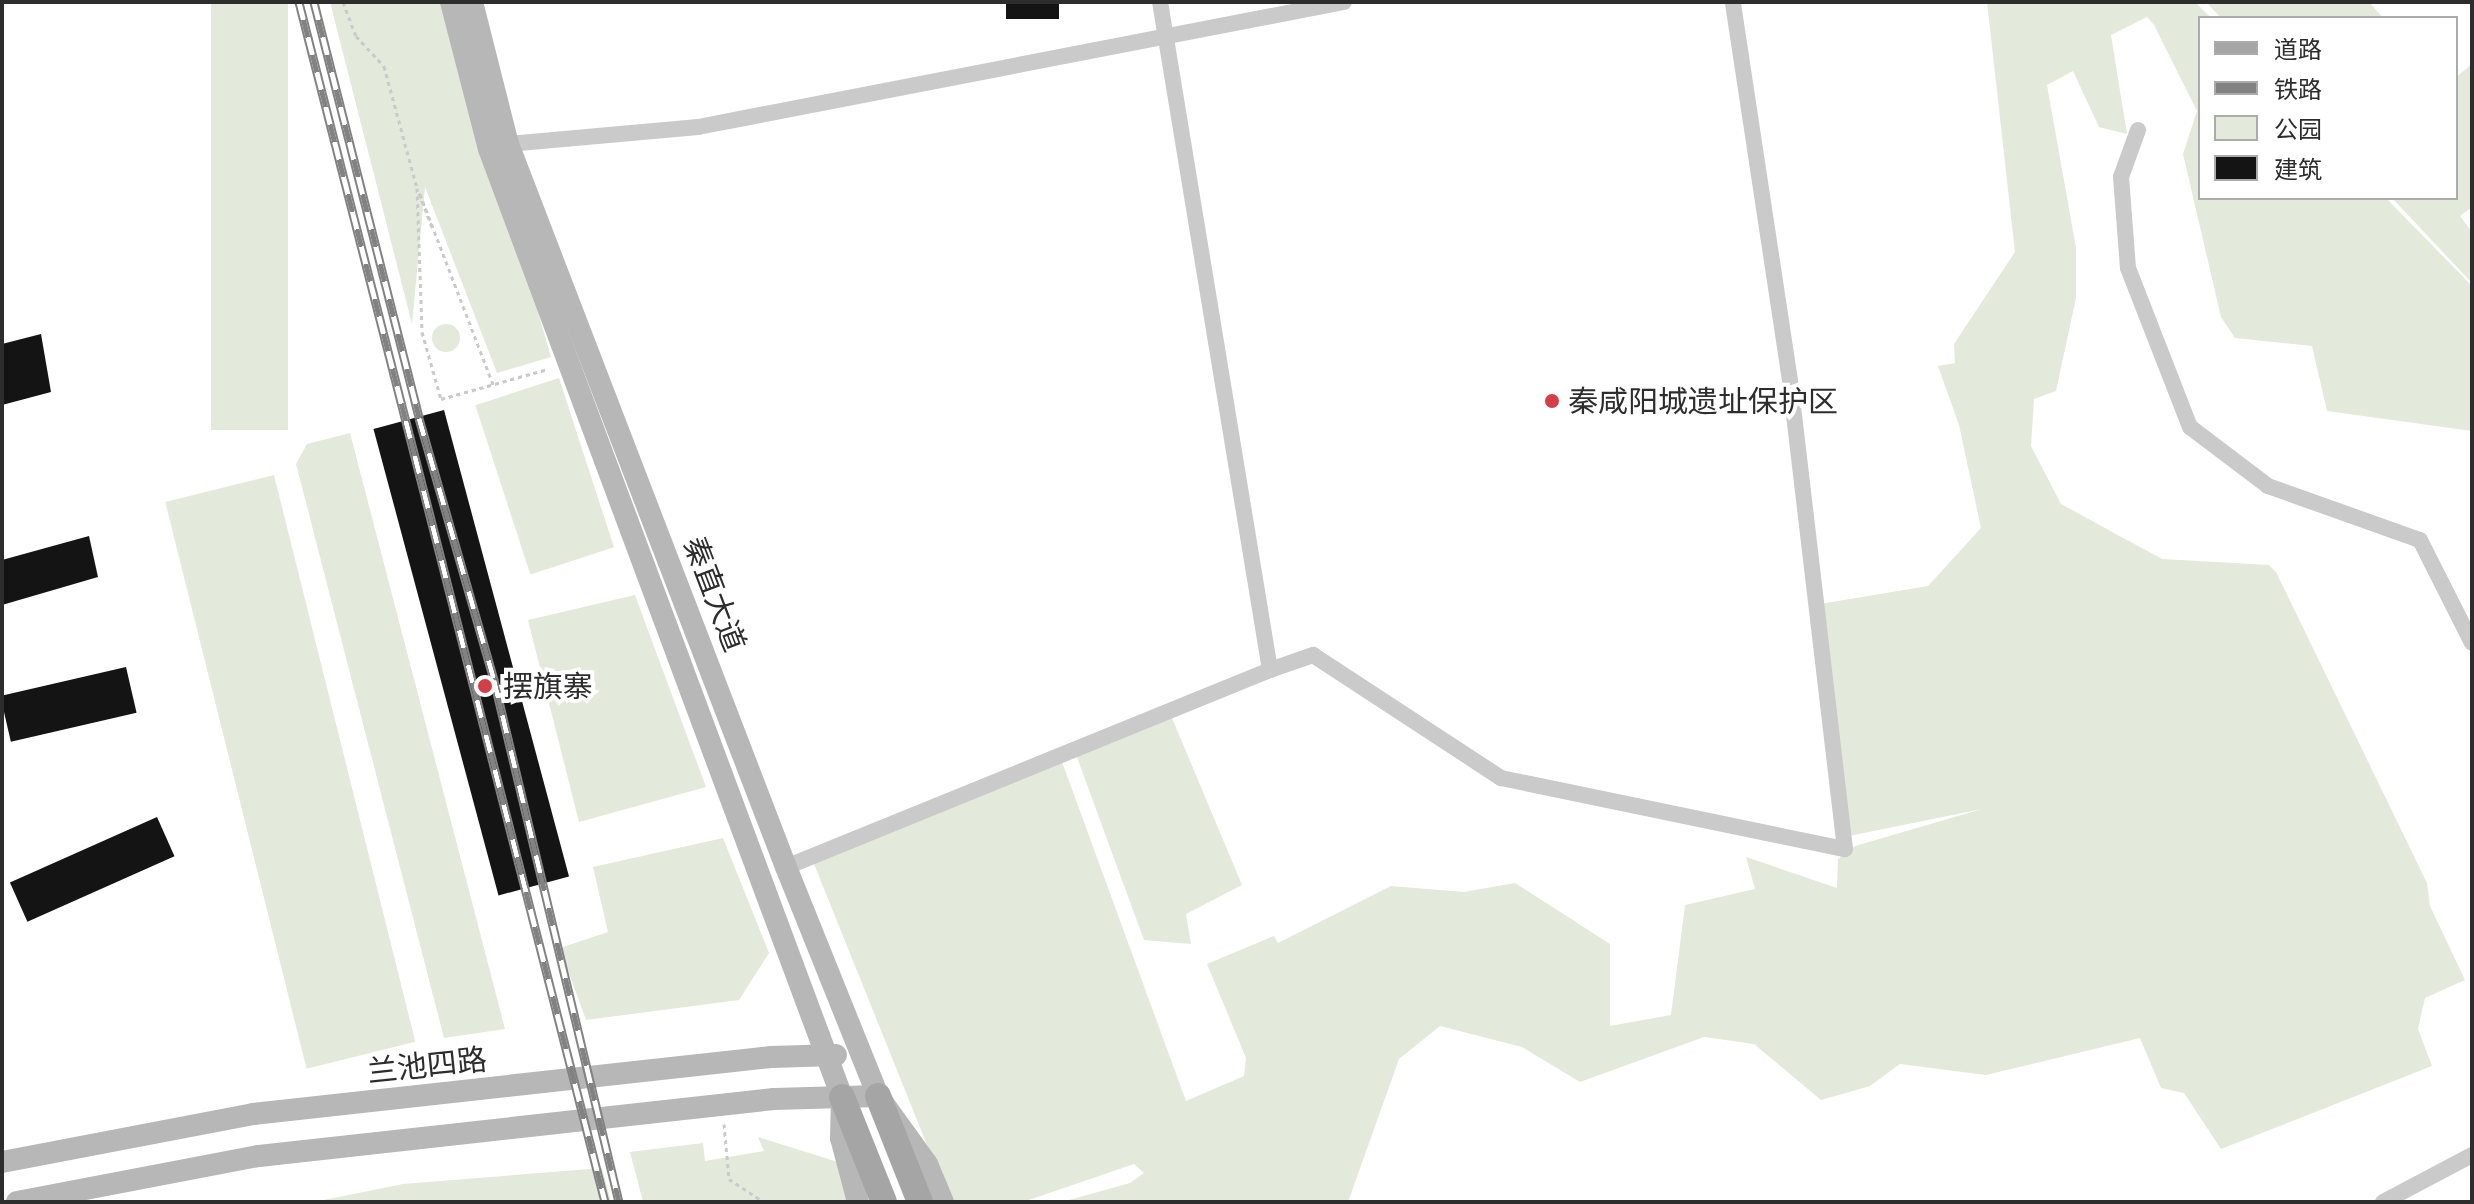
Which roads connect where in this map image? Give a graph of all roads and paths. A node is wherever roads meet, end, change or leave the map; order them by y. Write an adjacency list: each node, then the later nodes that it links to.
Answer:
1 (343, 2): 10 (path)
2 (451, 2): 12 (street, 秦直大道)
3 (472, 2): 9 (street, 秦直大道)
4 (1160, 2): 7 (street)
5 (1344, 2): 7 (street)
6 (1733, 2): 15 (street)
7 (1166, 37): 9 (street); 15 (street)
8 (2138, 130): 14 (street)
9 (508, 144): 16 (street, 秦直大道)
10 (417, 188): 11 (path); 13 (path); 13 (path)
11 (432, 227)
12 (568, 363): 13 (path); 18 (street, 秦直大道)
13 (493, 384)
14 (2472, 643)
15 (1270, 670): 16 (street)
16 (786, 867): 17 (street, 秦直大道)
17 (861, 1055): 18 (street, 兰池四路); 19 (street, 秦直大道)
18 (825, 1056): 20 (street, 秦直大道); 23 (street, 兰池四路)
19 (878, 1096): 20 (street); 28 (main road, 秦直大道); 29 (street)
20 (842, 1097): 21 (street); 26 (street); 27 (main road)
21 (722, 1105): 24 (street); 25 (path)
22 (2472, 1155): 30 (street)
23 (2, 1162)
24 (17, 1202)
25 (764, 1202)
26 (858, 1202)
27 (884, 1202)
28 (920, 1202)
29 (943, 1202)
30 (2383, 1202)

